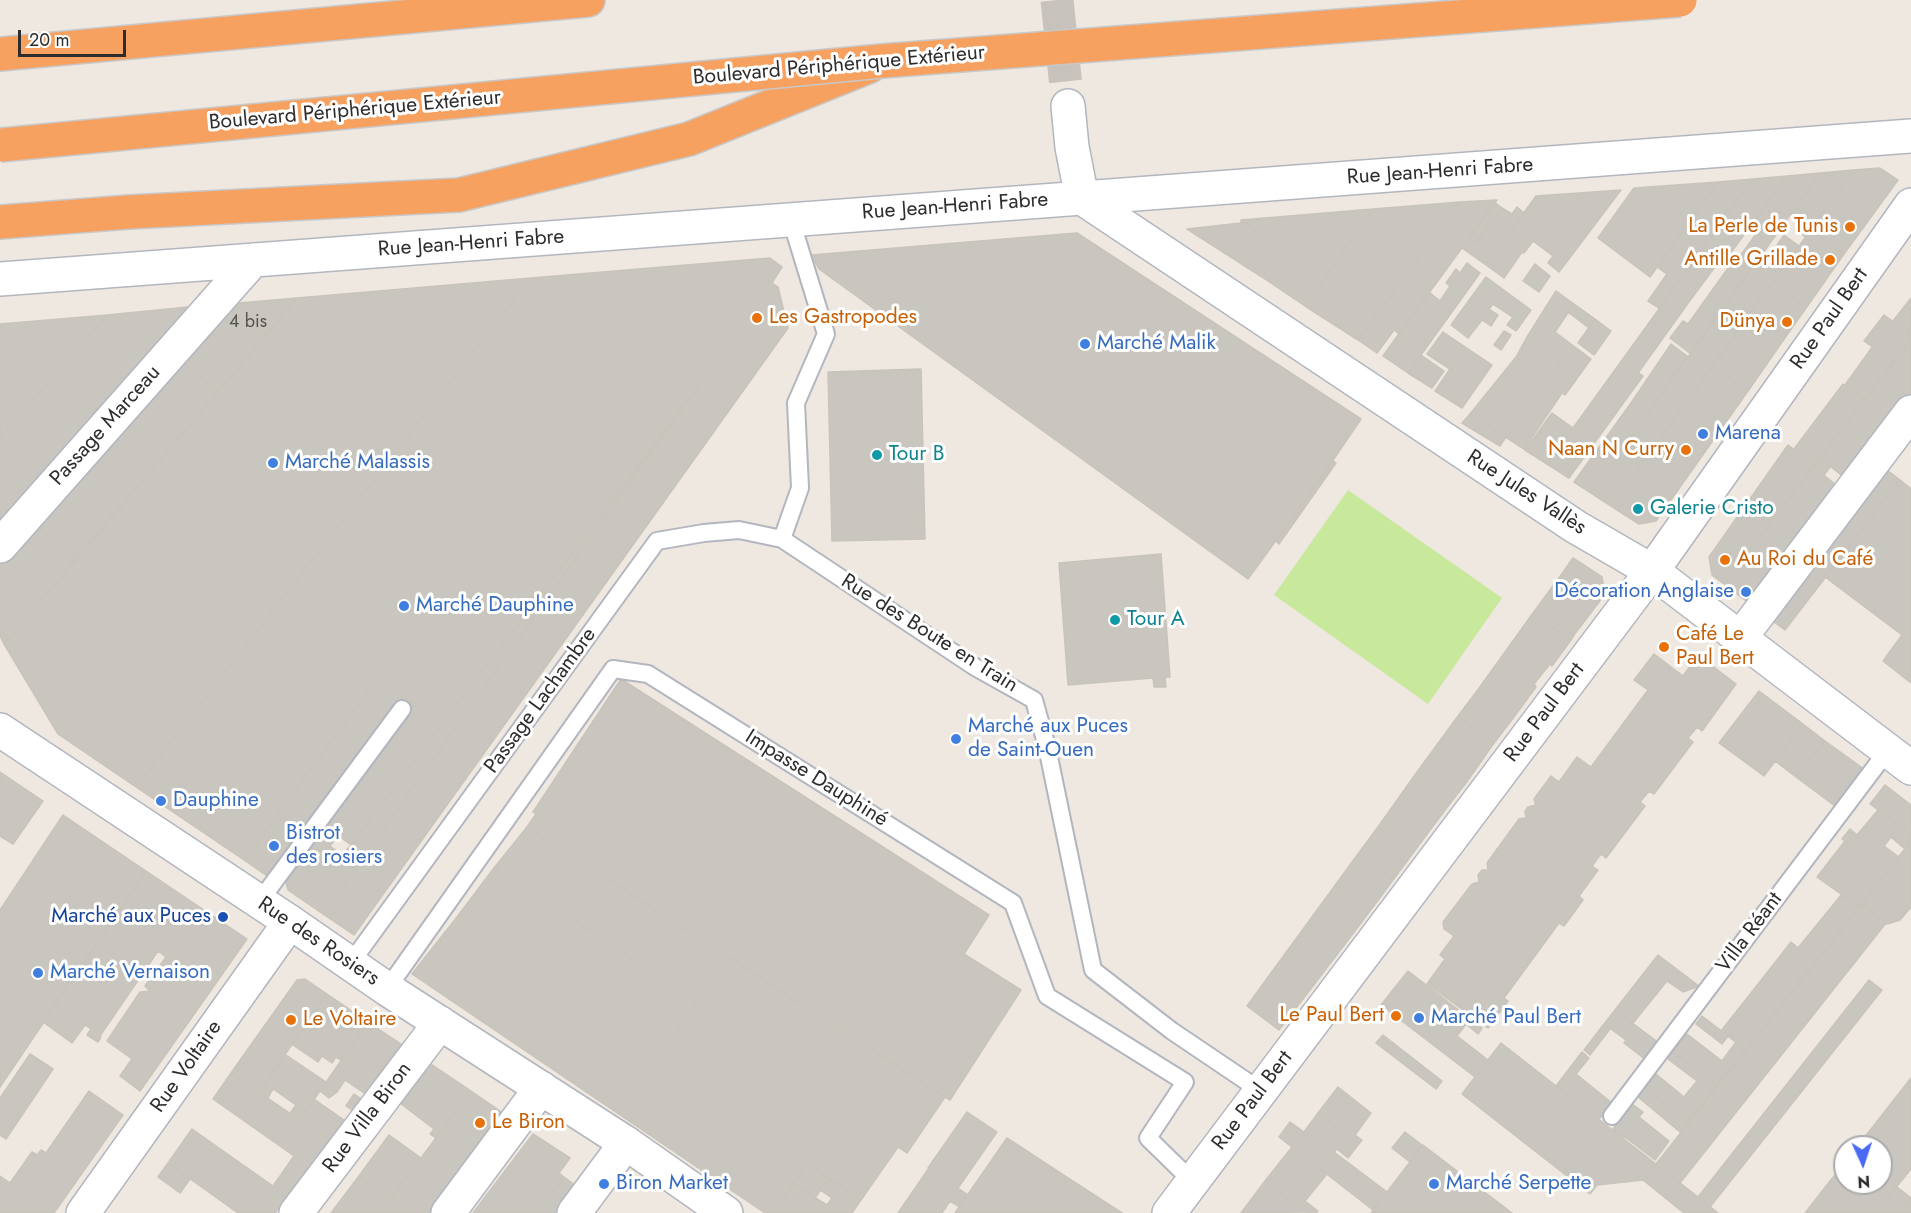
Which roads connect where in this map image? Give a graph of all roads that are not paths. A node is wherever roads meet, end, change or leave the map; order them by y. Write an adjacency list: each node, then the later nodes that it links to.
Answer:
1 (588, 0): 3 (highway)
2 (1680, 0): 4 (highway, Boulevard Périphérique Extérieur, bridge)
3 (0, 54)
4 (882, 61): 7 (highway, Boulevard Périphérique Extérieur, bridge); 11 (highway, bridge)
5 (1068, 106): 8 (street)
6 (1911, 136): 8 (street, Rue Jean-Henri Fabre)
7 (0, 145)
8 (1082, 198): 10 (street, Rue Jean-Henri Fabre); 17 (street, Rue Jules Vallès)
9 (1911, 205): 17 (street, Rue Paul Bert)
10 (791, 220): 12 (street, Rue Jean-Henri Fabre); 15 (lane)
11 (0, 222)
12 (253, 260): 13 (street, Rue Jean-Henri Fabre); 16 (street, Passage Marceau)
13 (0, 279)
14 (1911, 412): 18 (street)
15 (782, 539): 24 (lane, Passage Lachambre); 28 (lane, Rue des Boute en Train)
16 (0, 546)
17 (1652, 571): 18 (street, Rue Jules Vallès); 28 (street, Rue Paul Bert)
18 (1740, 638): 21 (street, Rue Jules Vallès)
19 (402, 709): 22 (lane)
20 (0, 730): 22 (street, Rue des Rosiers)
21 (1900, 759): 29 (lane, Villa Réant)
22 (259, 902): 23 (street, Rue des Rosiers)
23 (290, 922): 24 (street, Rue des Rosiers); 32 (street, Rue Voltaire)
24 (350, 964): 25 (street, Rue des Rosiers)
25 (387, 989): 26 (street, Rue des Rosiers); 31 (lane, Impasse Dauphiné)
26 (440, 1023): 27 (street, Rue des Rosiers); 33 (street, Rue Villa Biron)
27 (541, 1088): 30 (street, Rue des Rosiers); 34 (street)
28 (1261, 1091): 31 (street, Rue Paul Bert)
29 (1612, 1116)
30 (626, 1143): 35 (street); 36 (street, Rue des Rosiers)
31 (1193, 1182): 37 (street, Rue Paul Bert)
32 (83, 1213)
33 (296, 1213)
34 (448, 1213)
35 (574, 1213)
36 (726, 1213)
37 (1169, 1213)

